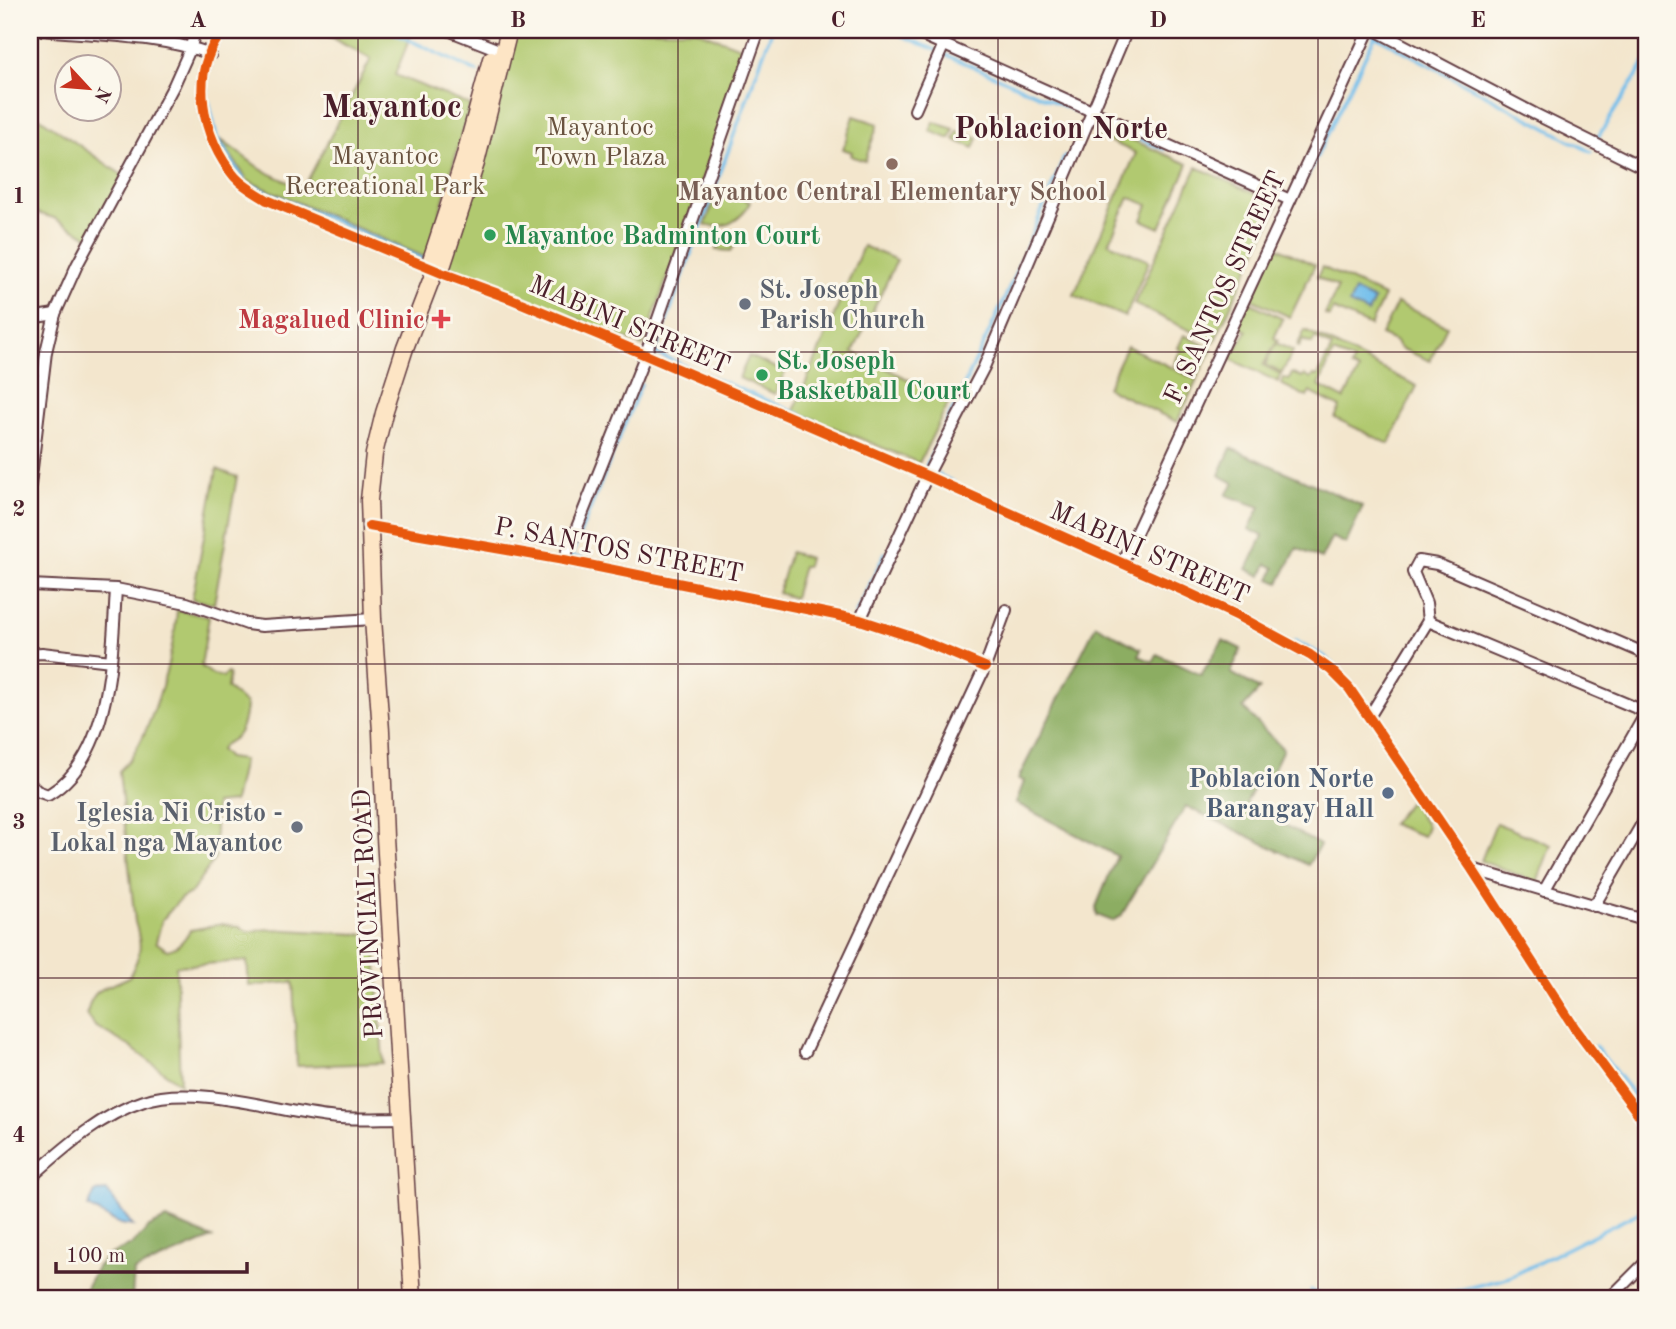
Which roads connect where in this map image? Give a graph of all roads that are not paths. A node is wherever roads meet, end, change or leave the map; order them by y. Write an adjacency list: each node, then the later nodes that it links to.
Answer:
1 (41, 30): 13 (street)
2 (195, 30): 13 (street)
3 (224, 30): 15 (street, MABINI STREET)
4 (447, 30): 14 (street)
5 (498, 30): 14 (main road)
6 (509, 30): 14 (main road)
7 (759, 30): 23 (street)
8 (911, 30): 12 (street)
9 (1127, 30): 17 (street)
10 (1369, 30): 19 (street, F. SANTOS STREET)
11 (1375, 30): 18 (street)
12 (944, 44): 16 (street); 17 (street)
13 (191, 47): 15 (street); 21 (street)
14 (499, 50): 20 (main road, PROVINCIAL ROAD)
15 (211, 54): 20 (street, MABINI STREET)
16 (915, 110)
17 (1093, 111): 19 (street); 24 (street)
18 (1646, 169)
19 (1290, 201): 28 (street, F. SANTOS STREET)
20 (435, 270): 23 (street, MABINI STREET); 26 (main road, PROVINCIAL ROAD)
21 (55, 314): 22 (street); 25 (street)
22 (30, 318)
23 (645, 356): 24 (street, MABINI STREET); 27 (street)
24 (927, 477): 28 (street, MABINI STREET); 33 (street)
25 (30, 485)
26 (369, 526): 27 (street, P. SANTOS STREET); 32 (main road, PROVINCIAL ROAD)
27 (564, 560): 33 (street, P. SANTOS STREET)
28 (1122, 563): 40 (street, MABINI STREET)
29 (30, 585): 30 (street)
30 (116, 589): 32 (street); 37 (street)
31 (1006, 610): 38 (street)
32 (373, 619): 48 (main road, PROVINCIAL ROAD)
33 (860, 620): 38 (street, P. SANTOS STREET)
34 (1428, 621): 36 (street); 39 (street); 40 (street)
35 (30, 654): 37 (street)
36 (1646, 654)
37 (111, 661): 41 (street)
38 (985, 667): 47 (street)
39 (1646, 713): 44 (street)
40 (1369, 717): 43 (street, MABINI STREET)
41 (30, 784)
42 (1646, 817): 45 (street)
43 (1472, 869): 44 (street); 49 (street, MABINI STREET)
44 (1544, 891): 45 (street)
45 (1594, 906): 46 (street)
46 (1646, 914)
47 (804, 1052)
48 (404, 1118): 50 (street); 52 (main road, PROVINCIAL ROAD)
49 (1646, 1124)
50 (30, 1178)
51 (1646, 1262): 53 (street)
52 (413, 1299)
53 (1609, 1299)

